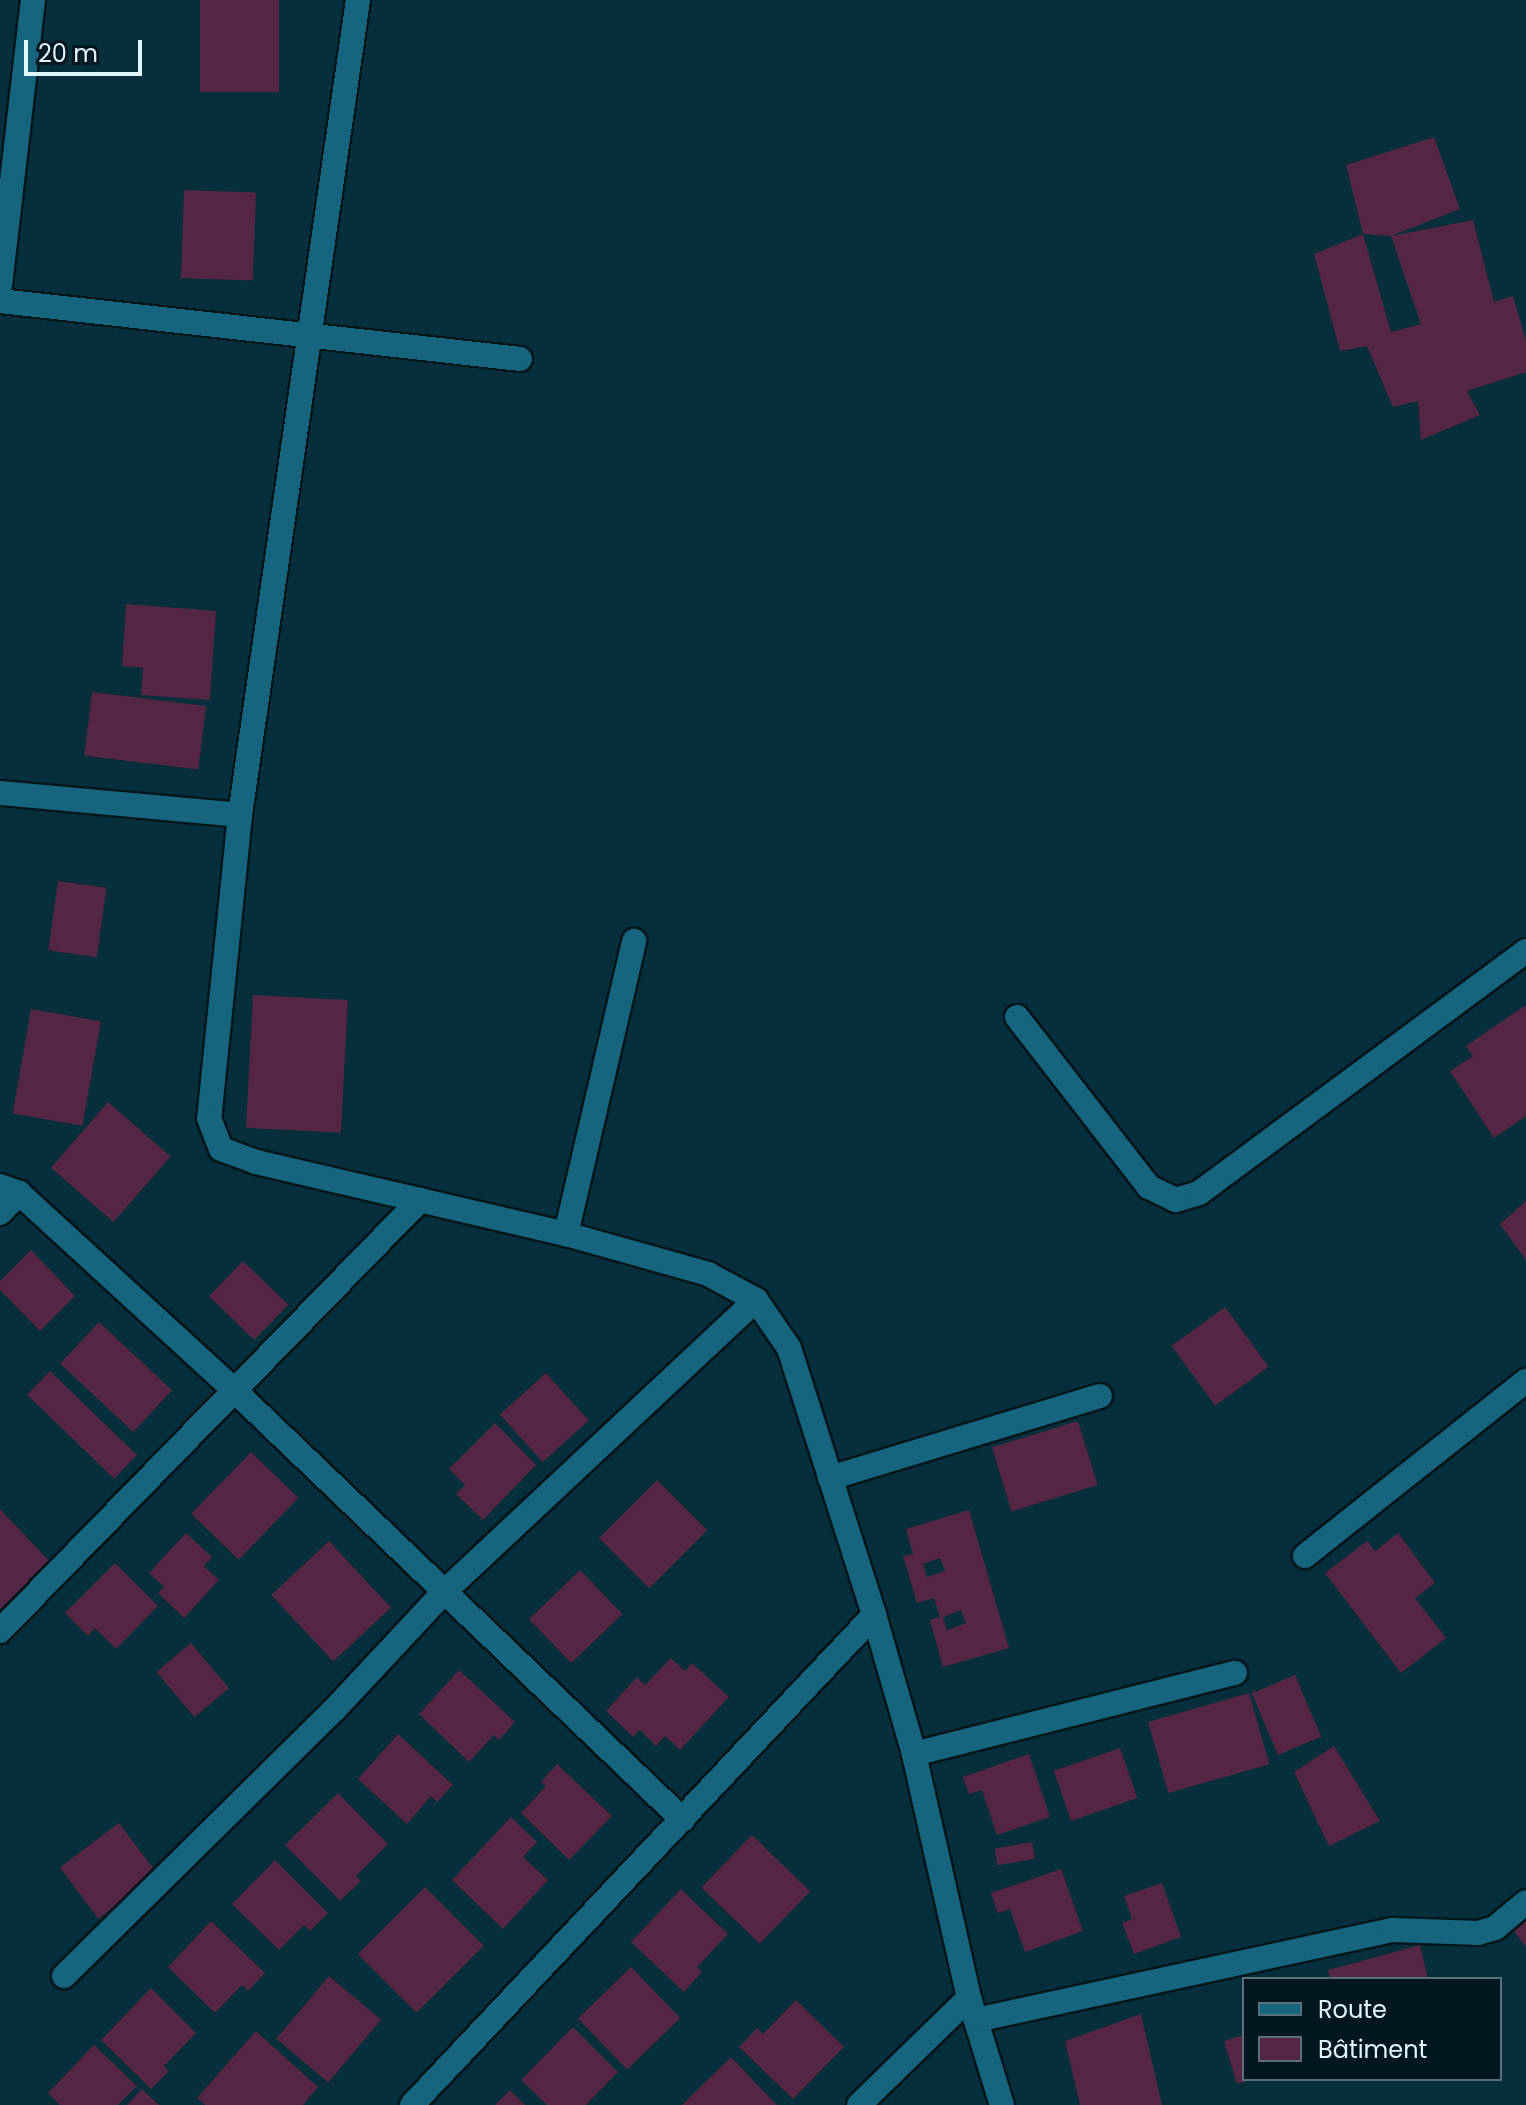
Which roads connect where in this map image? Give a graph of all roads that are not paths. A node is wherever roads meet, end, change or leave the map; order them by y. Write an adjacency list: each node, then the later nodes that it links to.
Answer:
1 (33, 0): 3 (street)
2 (358, 0): 5 (street)
3 (0, 285)
4 (0, 301): 5 (street)
5 (310, 336): 6 (street); 8 (street)
6 (520, 359)
7 (0, 793): 8 (street)
8 (240, 815): 13 (street)
9 (634, 941): 15 (street)
10 (1526, 951): 11 (street)
11 (1017, 1017)
12 (10, 1189): 14 (street); 18 (street)
13 (420, 1200): 15 (street); 18 (street)
14 (0, 1213)
15 (566, 1234): 16 (street)
16 (756, 1300): 20 (street); 22 (street)
17 (1526, 1381): 21 (street)
18 (235, 1391): 22 (street); 24 (street)
19 (1100, 1396): 20 (street)
20 (830, 1478): 23 (street)
21 (1305, 1556)
22 (444, 1592): 27 (street); 29 (street)
23 (874, 1615): 26 (street); 27 (street)
24 (0, 1631)
25 (1235, 1673): 26 (street)
26 (914, 1754): 30 (street)
27 (683, 1820): 31 (street)
28 (1526, 1902): 30 (street)
29 (64, 1976)
30 (973, 2009): 32 (street); 33 (street)
31 (412, 2105)
32 (859, 2105)
33 (1002, 2105)

